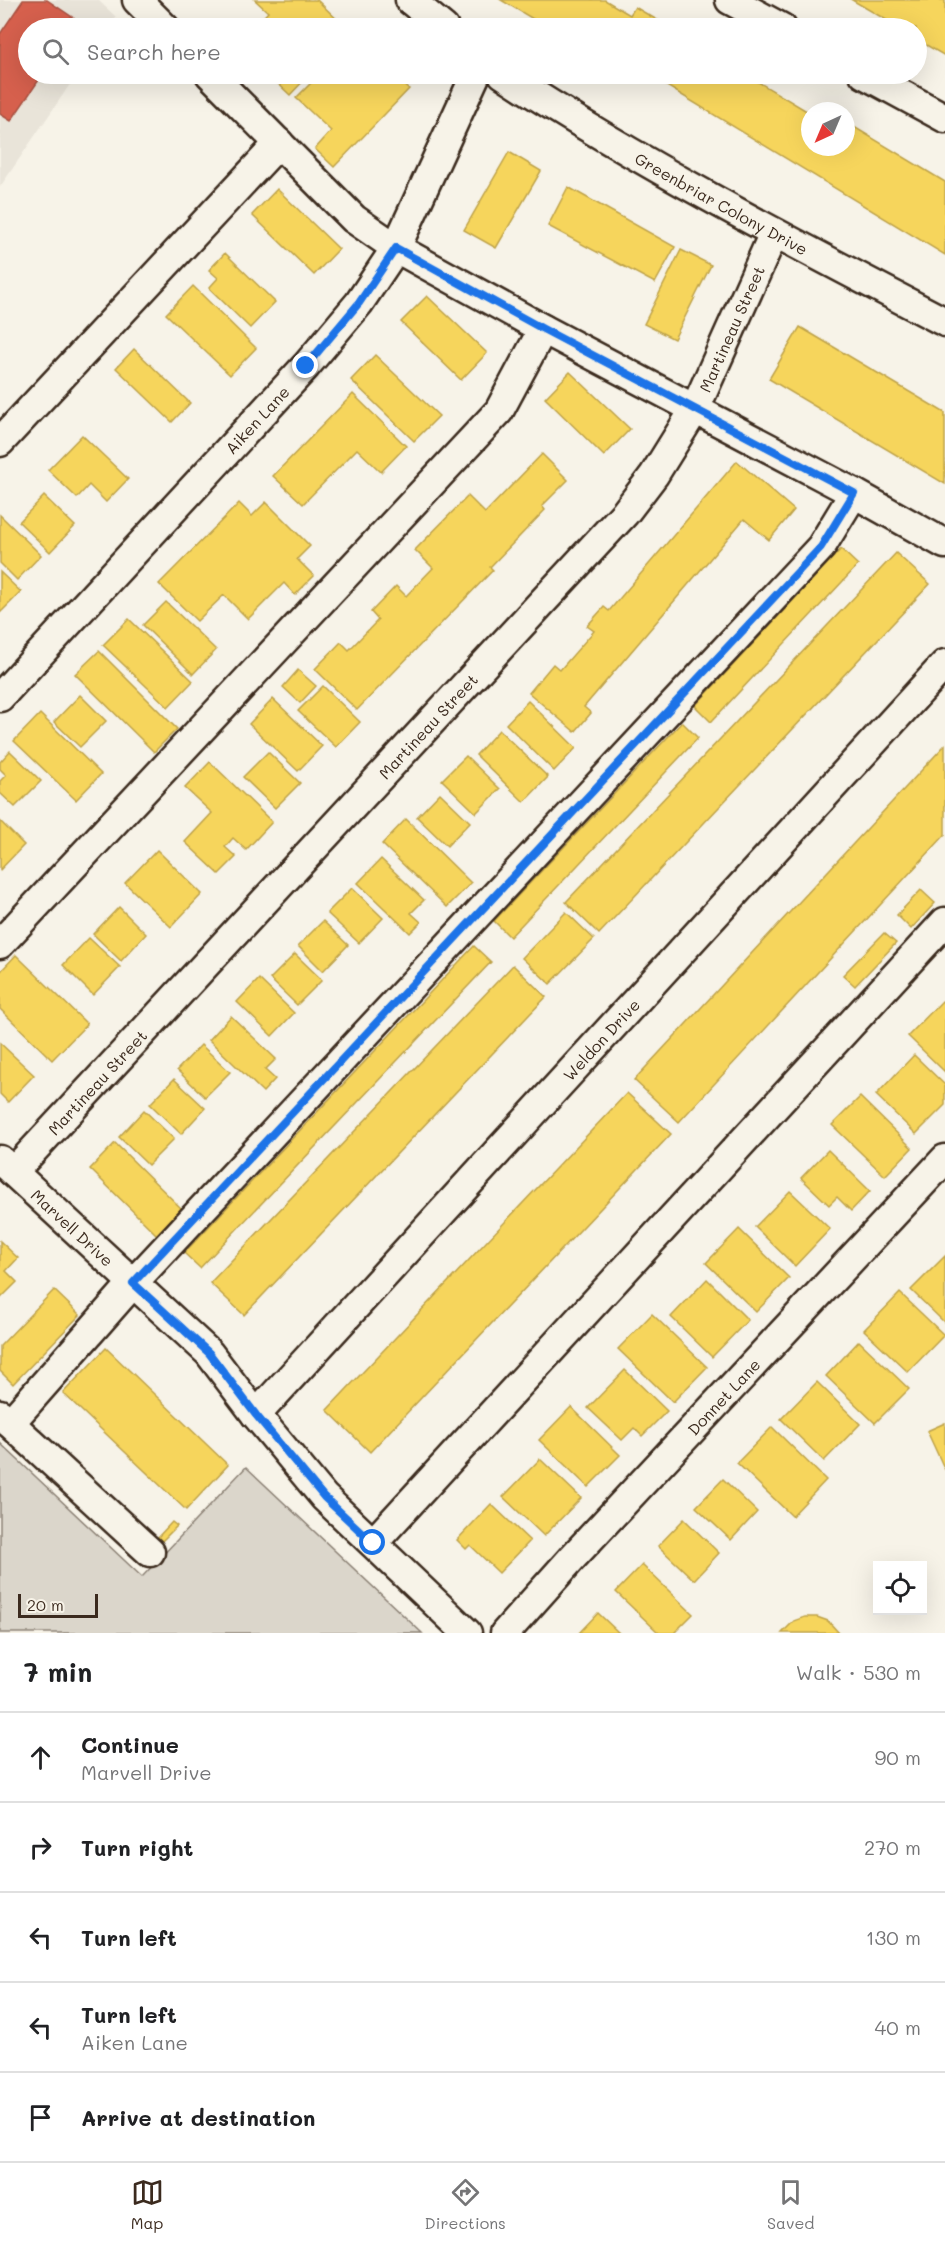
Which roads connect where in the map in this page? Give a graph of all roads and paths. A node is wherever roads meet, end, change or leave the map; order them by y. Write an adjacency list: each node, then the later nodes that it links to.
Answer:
1 (137, 0): 4 (street)
2 (730, 0): 6 (street)
3 (413, 1): 5 (street)
4 (155, 18)
5 (433, 18)
6 (763, 18)
7 (220, 84): 12 (street)
8 (471, 84): 14 (street, Aiken Lane)
9 (518, 84): 13 (street, Greenbriar Colony Drive)
10 (882, 84): 11 (street)
11 (945, 118)
12 (279, 143): 14 (street); 18 (street)
13 (774, 234): 15 (street, Greenbriar Colony Drive); 17 (street, Martineau Street)
14 (396, 248): 16 (street); 22 (street, Aiken Lane)
15 (945, 322)
16 (543, 329): 17 (street); 24 (street)
17 (695, 410): 19 (street); 25 (street, Martineau Street)
18 (0, 442)
19 (854, 493): 20 (street); 27 (street)
20 (945, 544)
21 (945, 664): 28 (street, Weldon Drive)
22 (0, 697)
23 (945, 922): 30 (street)
24 (0, 944)
25 (7, 1166): 27 (street, Marvell Drive)
26 (941, 1172): 33 (street, Donnet Lane)
27 (133, 1283): 28 (street, Marvell Drive); 29 (street)
28 (256, 1415): 30 (street, Marvell Drive)
29 (5, 1419): 31 (street)
30 (373, 1543): 32 (street, Marvell Drive)
31 (150, 1552)
32 (467, 1633)
33 (505, 1633)

